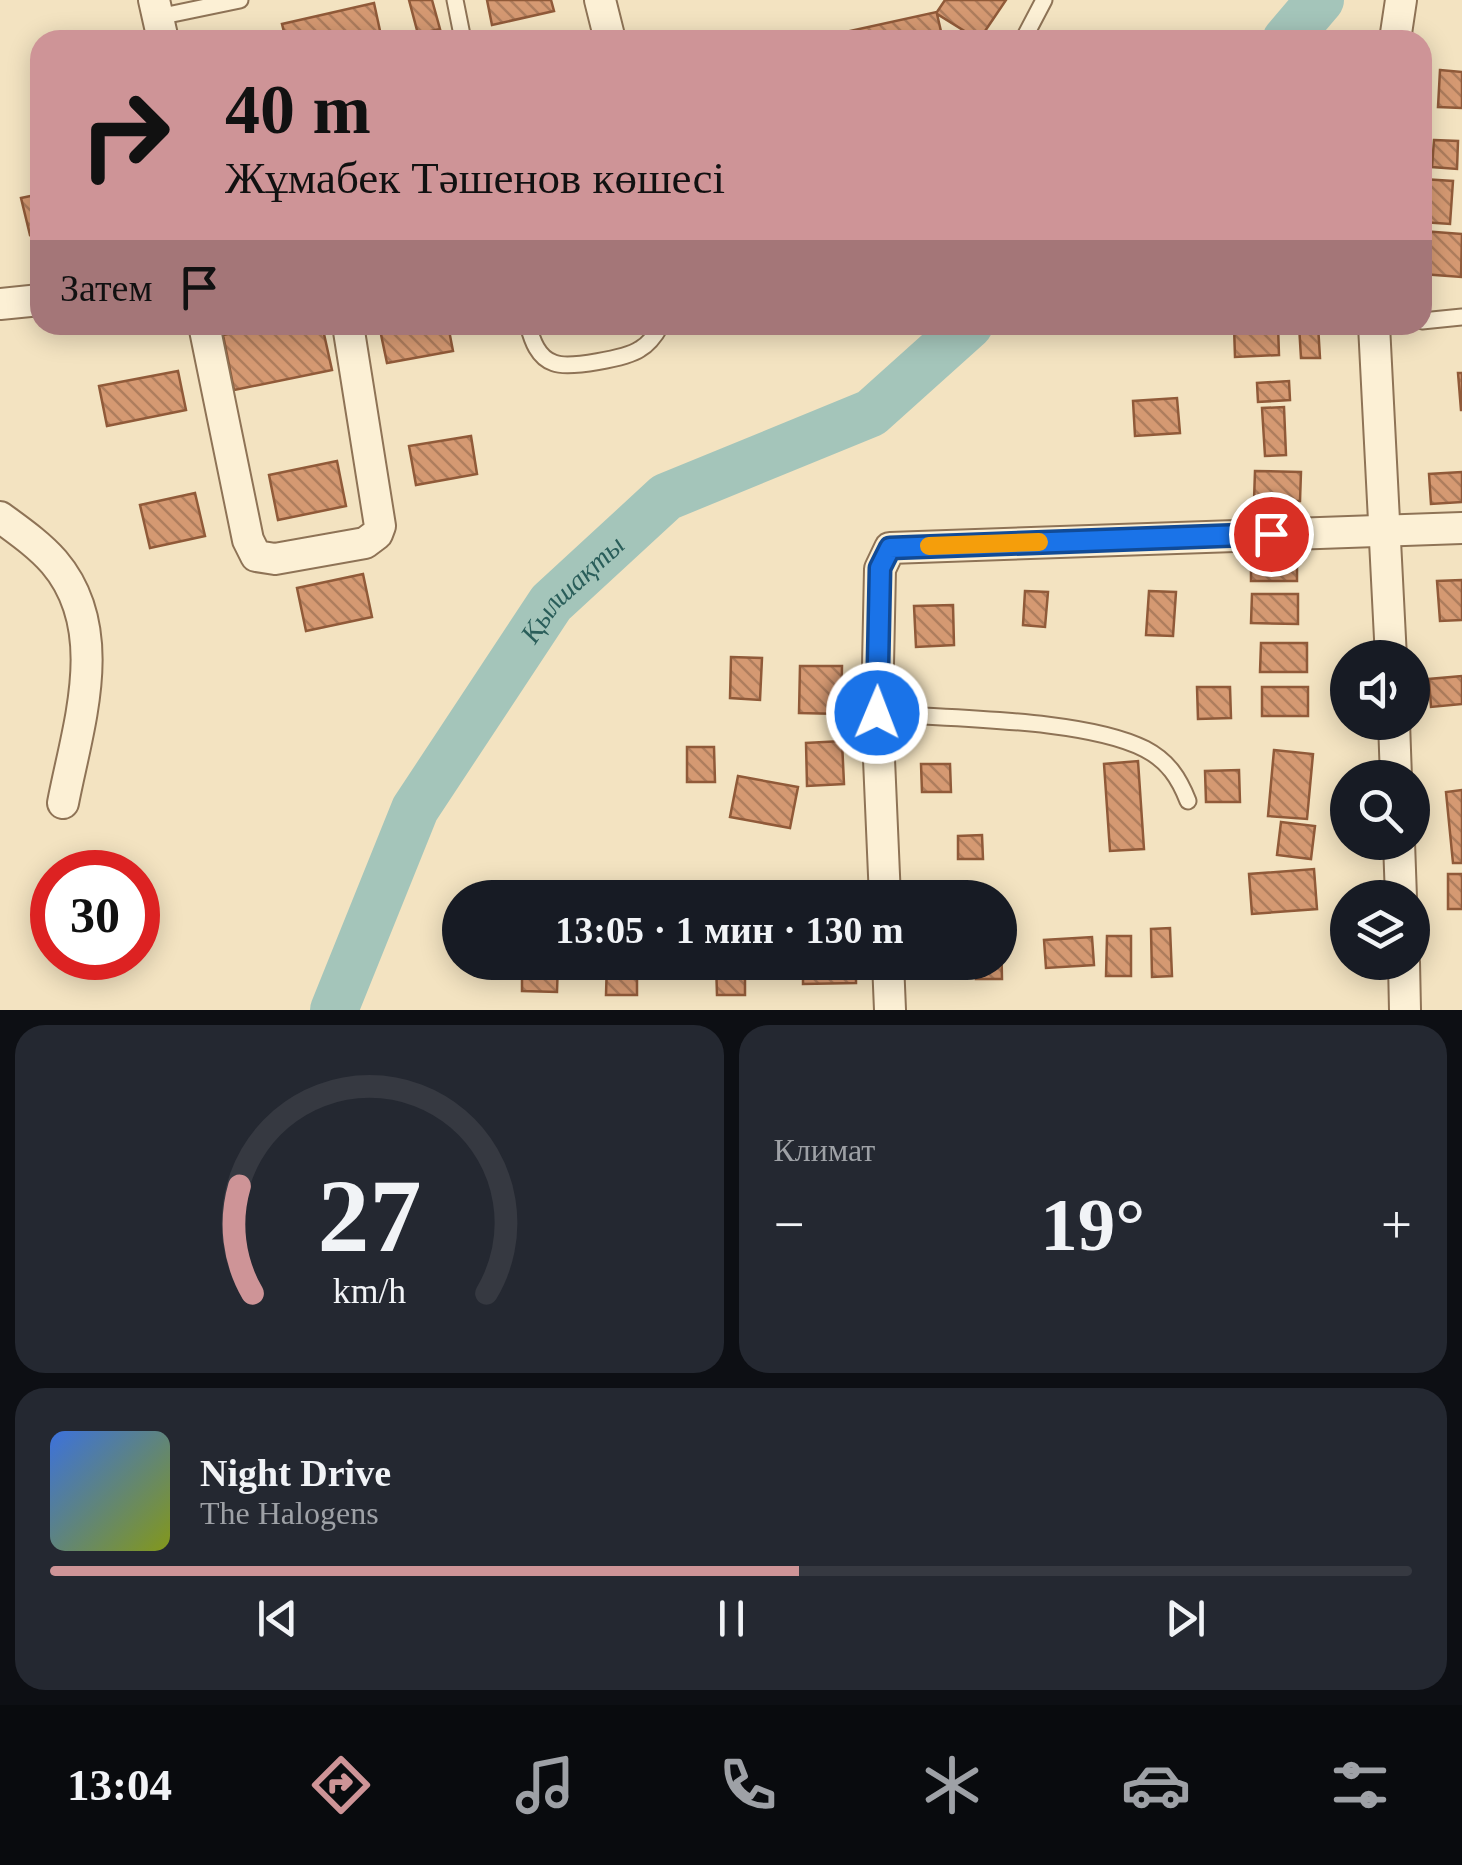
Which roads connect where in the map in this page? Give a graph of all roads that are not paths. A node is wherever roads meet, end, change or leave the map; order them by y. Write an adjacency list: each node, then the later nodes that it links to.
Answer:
1 (240, 0): 6 (lane)
2 (455, 0): 7 (lane)
3 (600, 0): 8 (street)
4 (1044, 0): 9 (lane)
5 (1401, 0): 10 (street)
6 (158, 19)
7 (461, 30)
8 (608, 30)
9 (1029, 30)
10 (1397, 30)
11 (30, 301): 12 (street)
12 (0, 304)
13 (1462, 316): 14 (lane)
14 (1432, 320)
15 (206, 335): 16 (street)
16 (350, 335)
17 (532, 335): 18 (lane)
18 (652, 335)
19 (1375, 335): 22 (street)
20 (0, 517): 26 (street)
21 (1462, 528): 22 (street)
22 (1386, 530): 23 (street); 24 (street)
23 (1390, 640)
24 (877, 713): 25 (lane); 27 (street)
25 (1188, 801)
26 (63, 803)
27 (884, 880)
28 (889, 980): 30 (street)
29 (1405, 980): 31 (street)
30 (890, 1010)
31 (1406, 1010)

